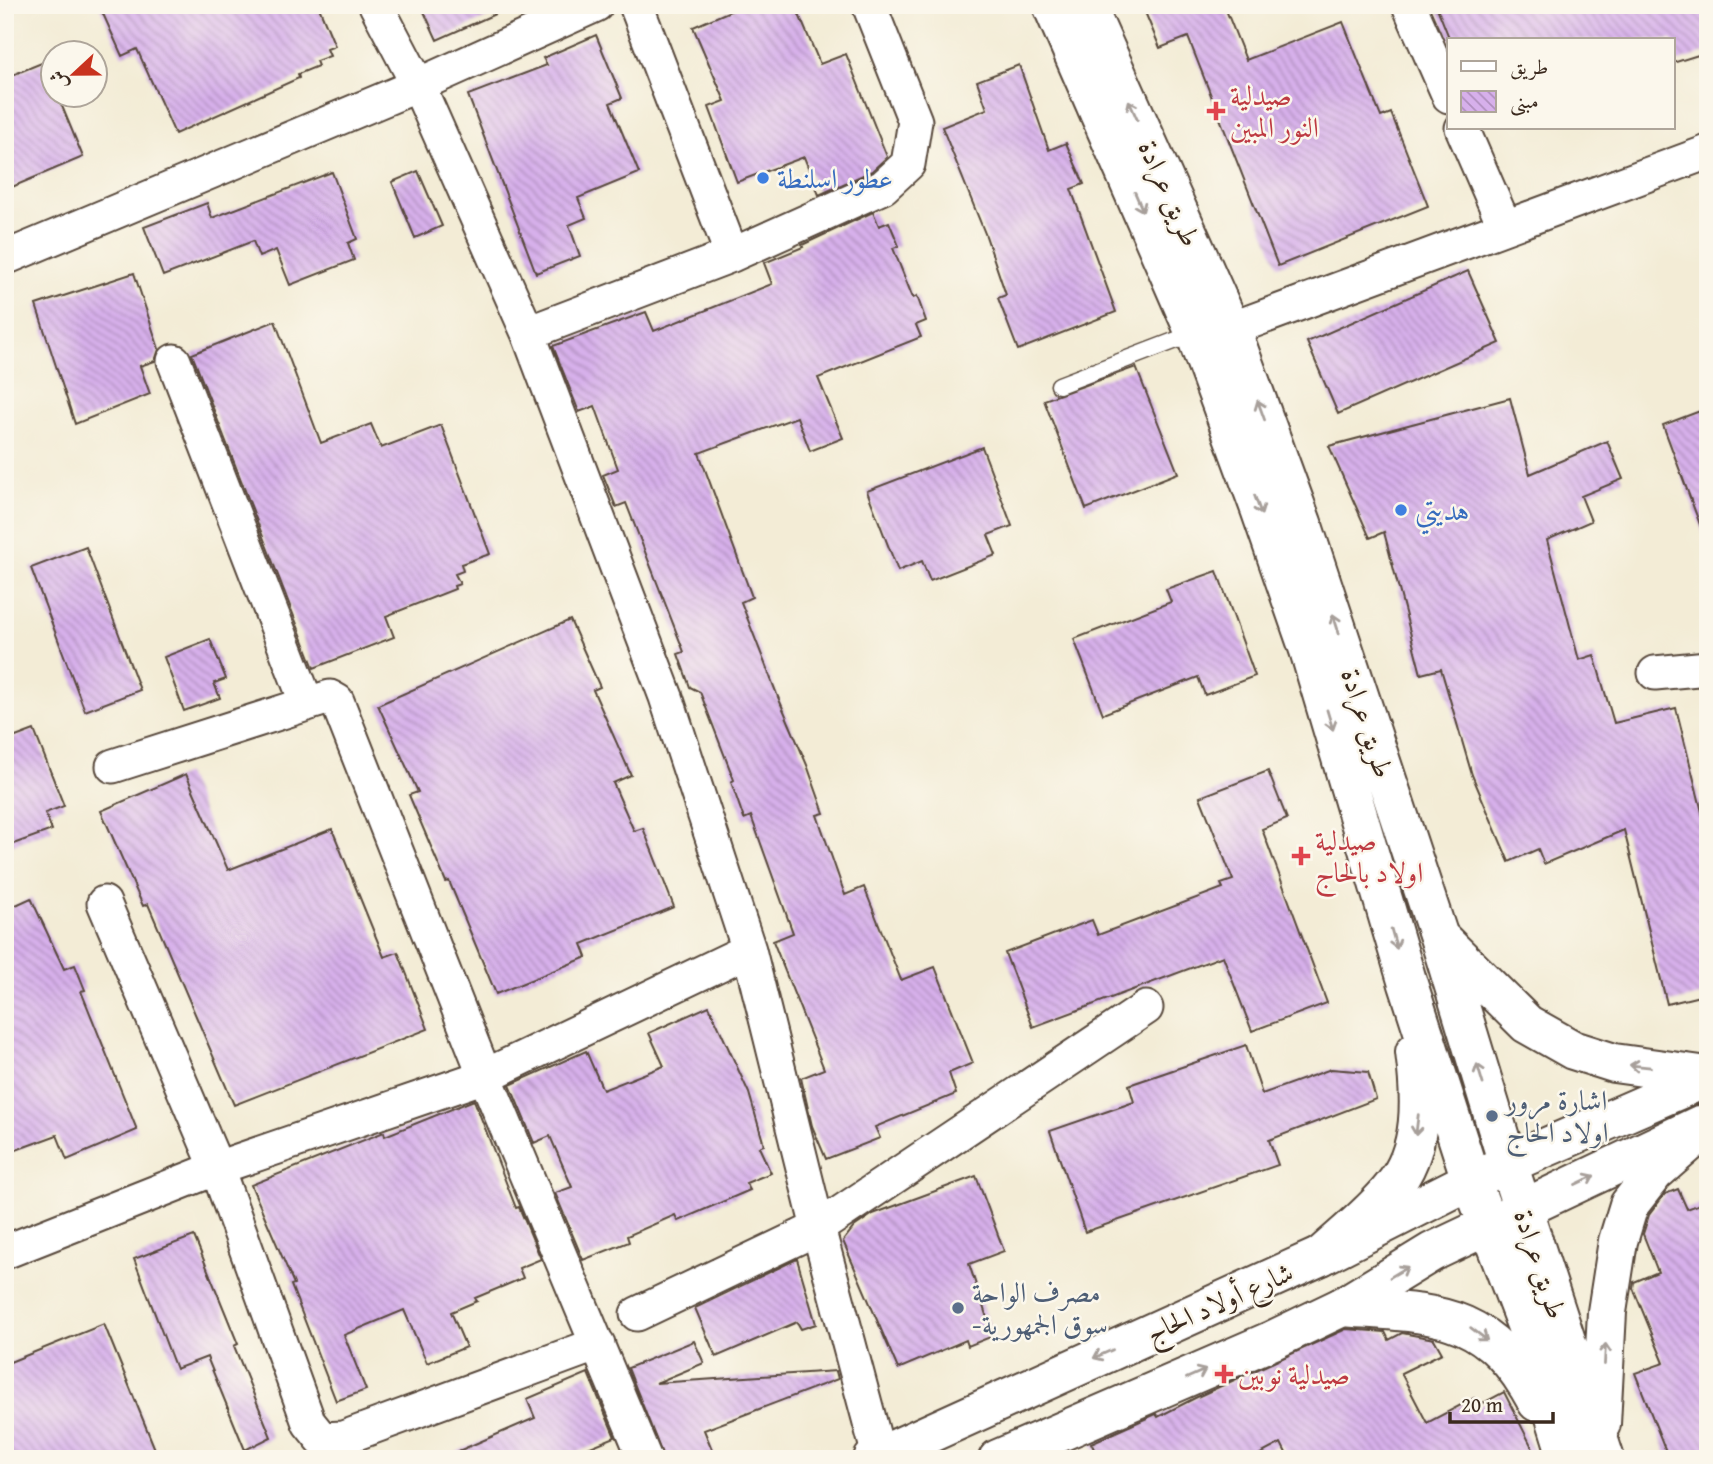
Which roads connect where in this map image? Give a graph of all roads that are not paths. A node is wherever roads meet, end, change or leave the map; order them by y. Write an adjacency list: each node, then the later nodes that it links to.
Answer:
1 (376, 5): 8 (street)
2 (596, 5): 8 (street)
3 (636, 5): 13 (street)
4 (869, 5): 13 (street)
5 (1052, 5): 15 (main road, طريق عرادة, one-way to 15)
6 (1086, 5): 15 (main road, طريق عرادة, one-way to 6)
7 (1409, 5): 9 (street)
8 (418, 85): 14 (street); 16 (street)
9 (1447, 91)
10 (1463, 130): 12 (street)
11 (1708, 152): 12 (street)
12 (1505, 227): 15 (street)
13 (732, 255): 16 (street)
14 (5, 258)
15 (1213, 331): 18 (lane); 24 (main road, طريق عرادة, one-way to 15); 26 (main road, طريق عرادة, one-way to 26)
16 (528, 333): 25 (street)
17 (174, 362): 21 (street)
18 (1059, 385)
19 (1708, 668): 20 (street)
20 (1655, 673)
21 (307, 704): 22 (street); 28 (street)
22 (113, 766)
23 (104, 903): 32 (street)
24 (1439, 937): 29 (main road, one-way to 24); 31 (main road, طريق عرادة, one-way to 24)
25 (749, 950): 28 (street); 36 (street)
26 (1408, 984): 33 (main road, طريق عرادة); 38 (main road, one-way to 38)
27 (1146, 1008): 36 (street)
28 (485, 1076): 32 (street); 41 (street)
29 (1708, 1077): 31 (main road, شارع أولاد الحاج)
30 (1708, 1124): 34 (main road, شارع أولاد الحاج, one-way to 30); 43 (main road, one-way to 30)
31 (1508, 1164): 33 (main road, شارع أولاد الحاج); 34 (main road, طريق عرادة)
32 (217, 1168): 37 (street); 41 (street)
33 (1471, 1180): 35 (main road, طريق عرادة); 38 (main road, شارع أولاد الحاج)
34 (1523, 1209): 35 (main road, شارع أولاد الحاج); 43 (main road, طريق عرادة)
35 (1488, 1225): 39 (main road, شارع أولاد الحاج, one-way to 35); 43 (main road, طريق عرادة)
36 (818, 1228): 40 (street); 44 (street)
37 (5, 1252)
38 (1321, 1256): 44 (main road, شارع أولاد الحاج, one-way to 44)
39 (1342, 1307): 42 (main road, شارع أولاد الحاج, one-way to 39); 43 (main road, one-way to 43)
40 (637, 1314)
41 (598, 1344): 45 (street)
42 (1055, 1448): 46 (main road, شارع أولاد الحاج)
43 (1585, 1456)
44 (876, 1457)
45 (645, 1459)
46 (998, 1459)

